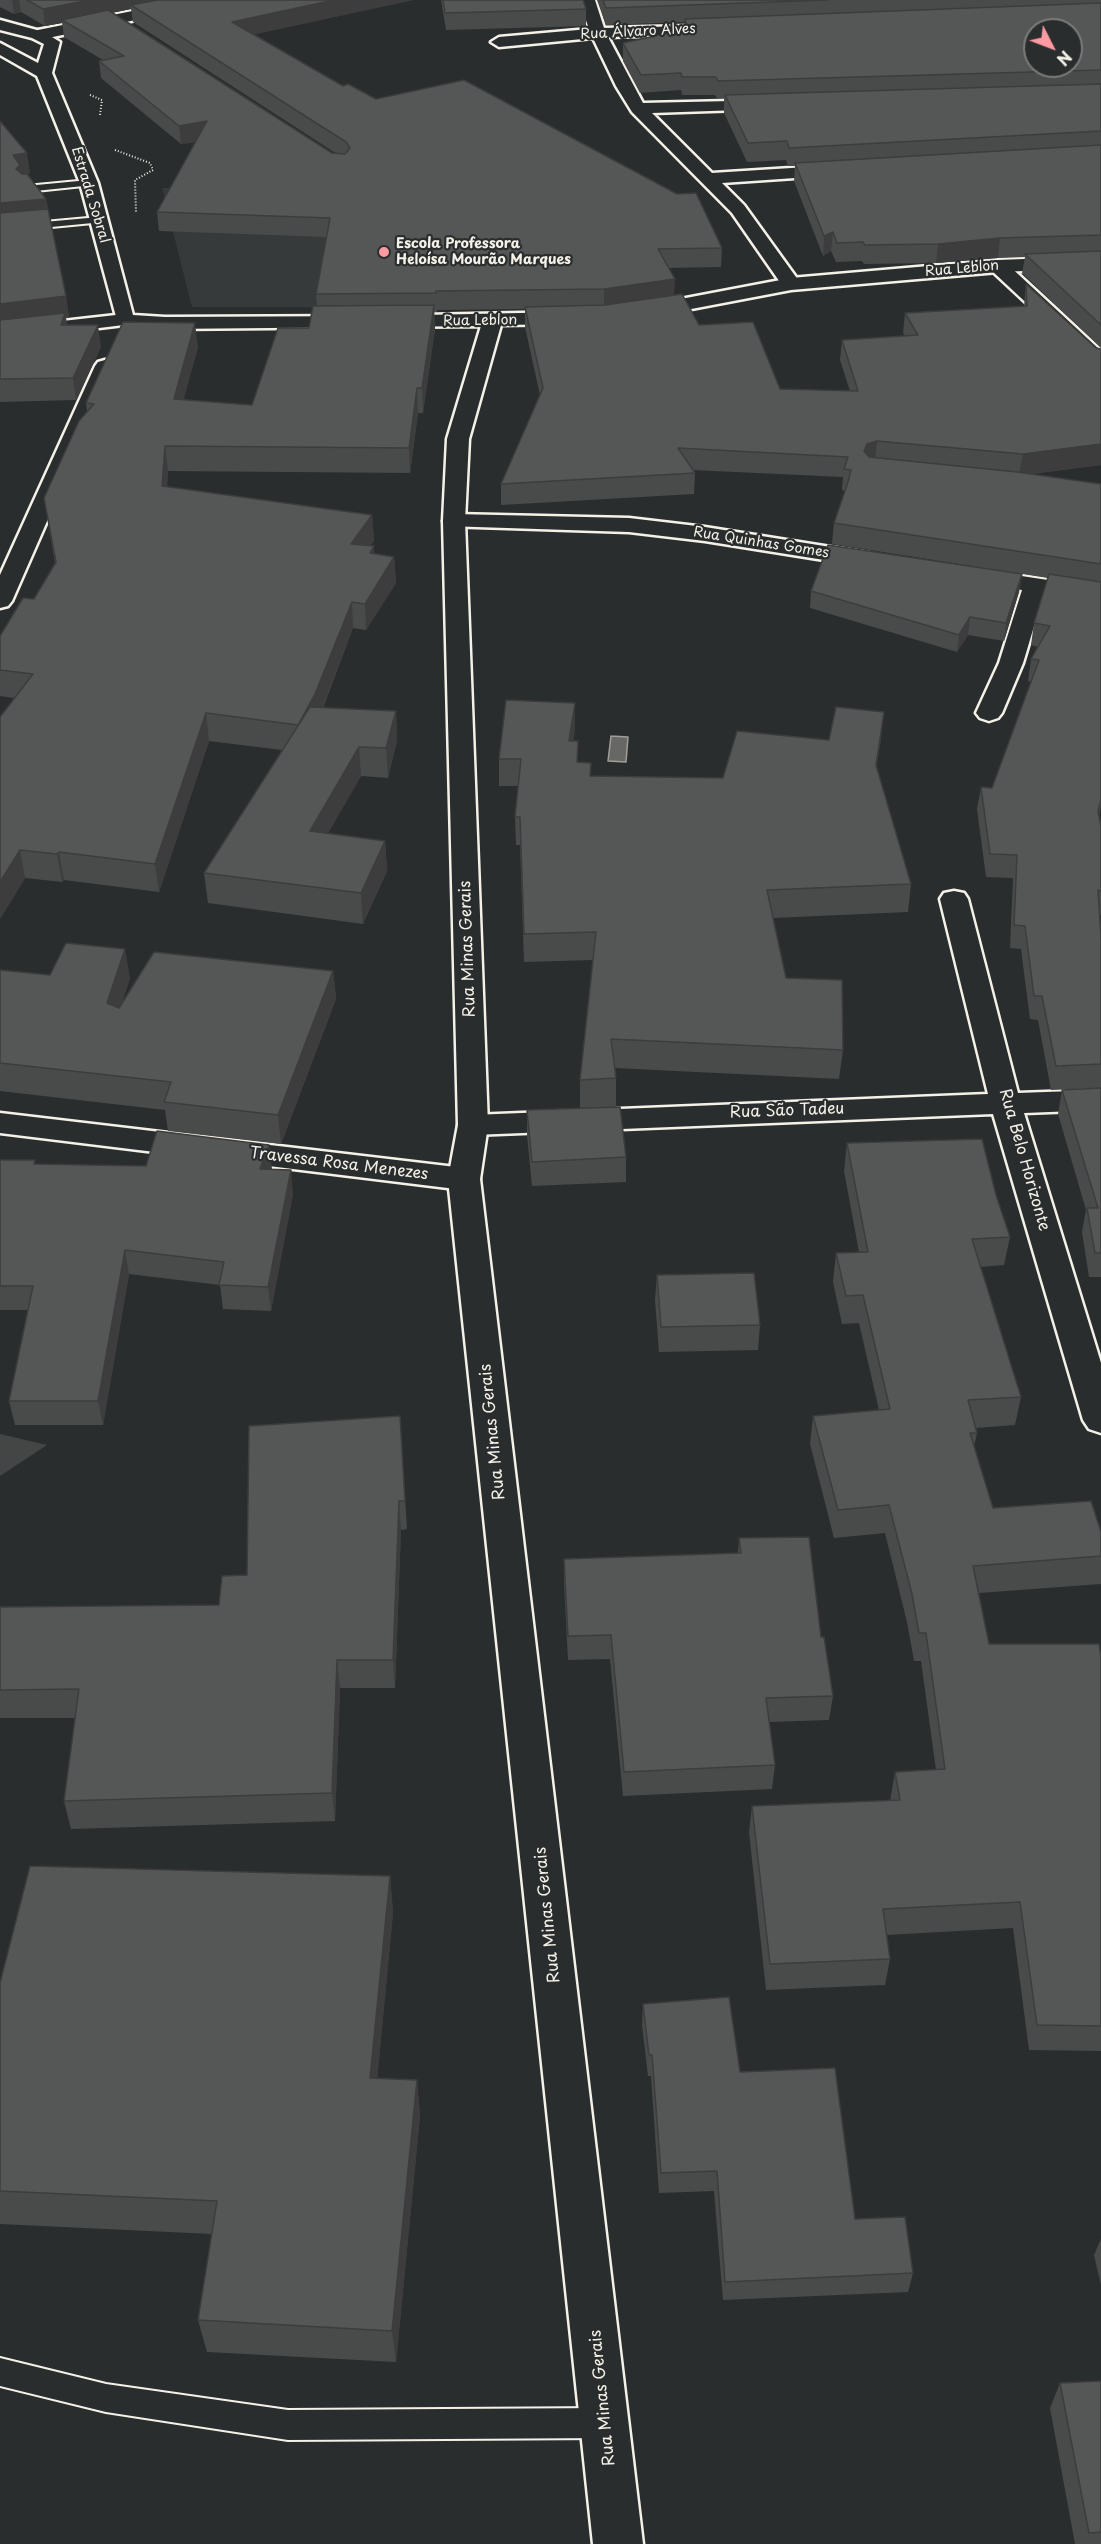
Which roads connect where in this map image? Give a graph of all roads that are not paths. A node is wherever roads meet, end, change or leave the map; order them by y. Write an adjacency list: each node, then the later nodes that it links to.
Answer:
1 (209, 0): 3 (street)
2 (586, 0): 7 (street)
3 (113, 19): 6 (street); 8 (street)
4 (2, 26): 8 (street)
5 (741, 27): 7 (street, Rua Álvaro Alves)
6 (133, 32)
7 (598, 33): 9 (street, Rua Álvaro Alves); 14 (street)
8 (38, 35): 10 (street)
9 (499, 42)
10 (52, 48): 11 (street); 12 (street)
11 (7, 51): 12 (street)
12 (45, 73): 17 (street, Estrada Sobral)
13 (781, 104): 14 (street)
14 (638, 108): 16 (street)
15 (850, 170): 16 (street)
16 (710, 178): 23 (street)
17 (89, 183): 18 (lane); 19 (street, Estrada Sobral)
18 (26, 189)
19 (99, 220): 20 (lane); 26 (street, Estrada Sobral)
20 (0, 229)
21 (1101, 262): 22 (street, Rua Leblon)
22 (998, 266): 23 (street, Rua Leblon); 29 (street)
23 (791, 284): 24 (street, Rua Leblon)
24 (627, 314)
25 (584, 318): 27 (street, Rua Leblon)
26 (125, 320): 27 (street, Rua Leblon); 28 (street, Rua Leblon); 35 (street)
27 (492, 321): 30 (street, Rua Minas Gerais)
28 (0, 334)
29 (1101, 362)
30 (454, 521): 31 (street, Rua Quinhas Gomes); 41 (street, Rua Minas Gerais)
31 (893, 564)
32 (952, 573): 33 (street)
33 (1035, 585): 34 (street); 36 (street)
34 (1101, 595)
35 (0, 601)
36 (990, 713)
37 (954, 898): 39 (street, Rua Belo Horizonte)
38 (1101, 1100): 39 (street, Rua São Tadeu)
39 (1005, 1102): 41 (street, Rua São Tadeu); 43 (street, Rua Belo Horizonte)
40 (0, 1123): 42 (street, Travessa Rosa Menezes)
41 (473, 1125): 42 (street, Rua Minas Gerais)
42 (464, 1179): 45 (street, Rua Minas Gerais)
43 (1101, 1420)
44 (0, 2372): 45 (lane)
45 (606, 2423): 46 (street, Rua Minas Gerais)
46 (618, 2544)

